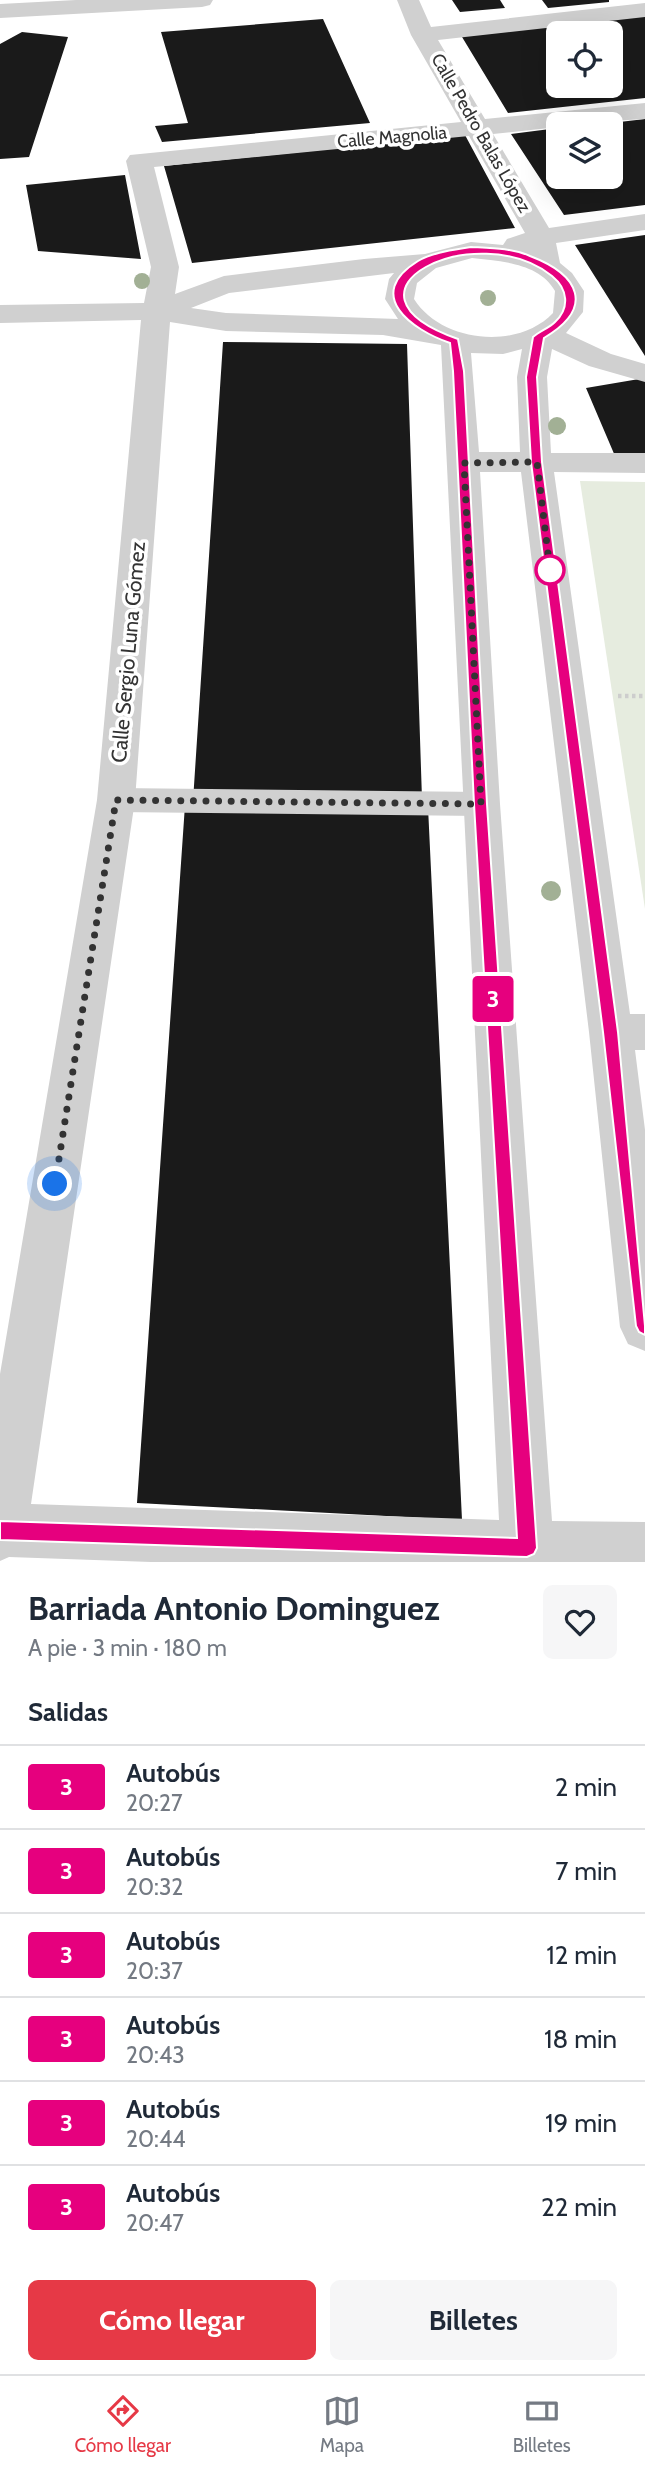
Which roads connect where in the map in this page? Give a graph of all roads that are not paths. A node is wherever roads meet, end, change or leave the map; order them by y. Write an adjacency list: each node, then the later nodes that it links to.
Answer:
1 (202, 0): 3 (street)
2 (408, 0): 6 (street, Calle Pedro Balas López)
3 (101, 3): 5 (street)
4 (645, 10): 6 (street)
5 (0, 11)
6 (423, 35): 8 (street, Calle Pedro Balas López)
7 (645, 111): 8 (street, Calle Magnolia)
8 (480, 129): 9 (street, Calle Magnolia); 11 (street, Calle Pedro Balas López)
9 (139, 161): 15 (street, Calle Sergio Luna Gómez)
10 (645, 222): 11 (street)
11 (541, 237): 12 (street); 14 (street, Calle Pedro Balas López)
12 (499, 251): 13 (street); 14 (street)
13 (423, 262): 15 (street); 18 (street)
14 (547, 267): 17 (street)
15 (157, 311): 16 (street); 18 (street); 23 (street, Calle Sergio Luna Gómez)
16 (0, 314)
17 (542, 335): 18 (street); 19 (street); 20 (street)
18 (442, 337): 21 (street)
19 (645, 373)
20 (537, 462): 21 (street); 22 (street); 25 (street)
21 (464, 463): 24 (street)
22 (645, 463)
23 (116, 800): 24 (lane); 27 (street, Calle Sergio Luna Gómez)
24 (481, 804): 29 (street)
25 (628, 1032): 26 (street)
26 (645, 1327)
27 (0, 1531): 29 (street)
28 (645, 1549): 29 (street)
29 (528, 1555)

